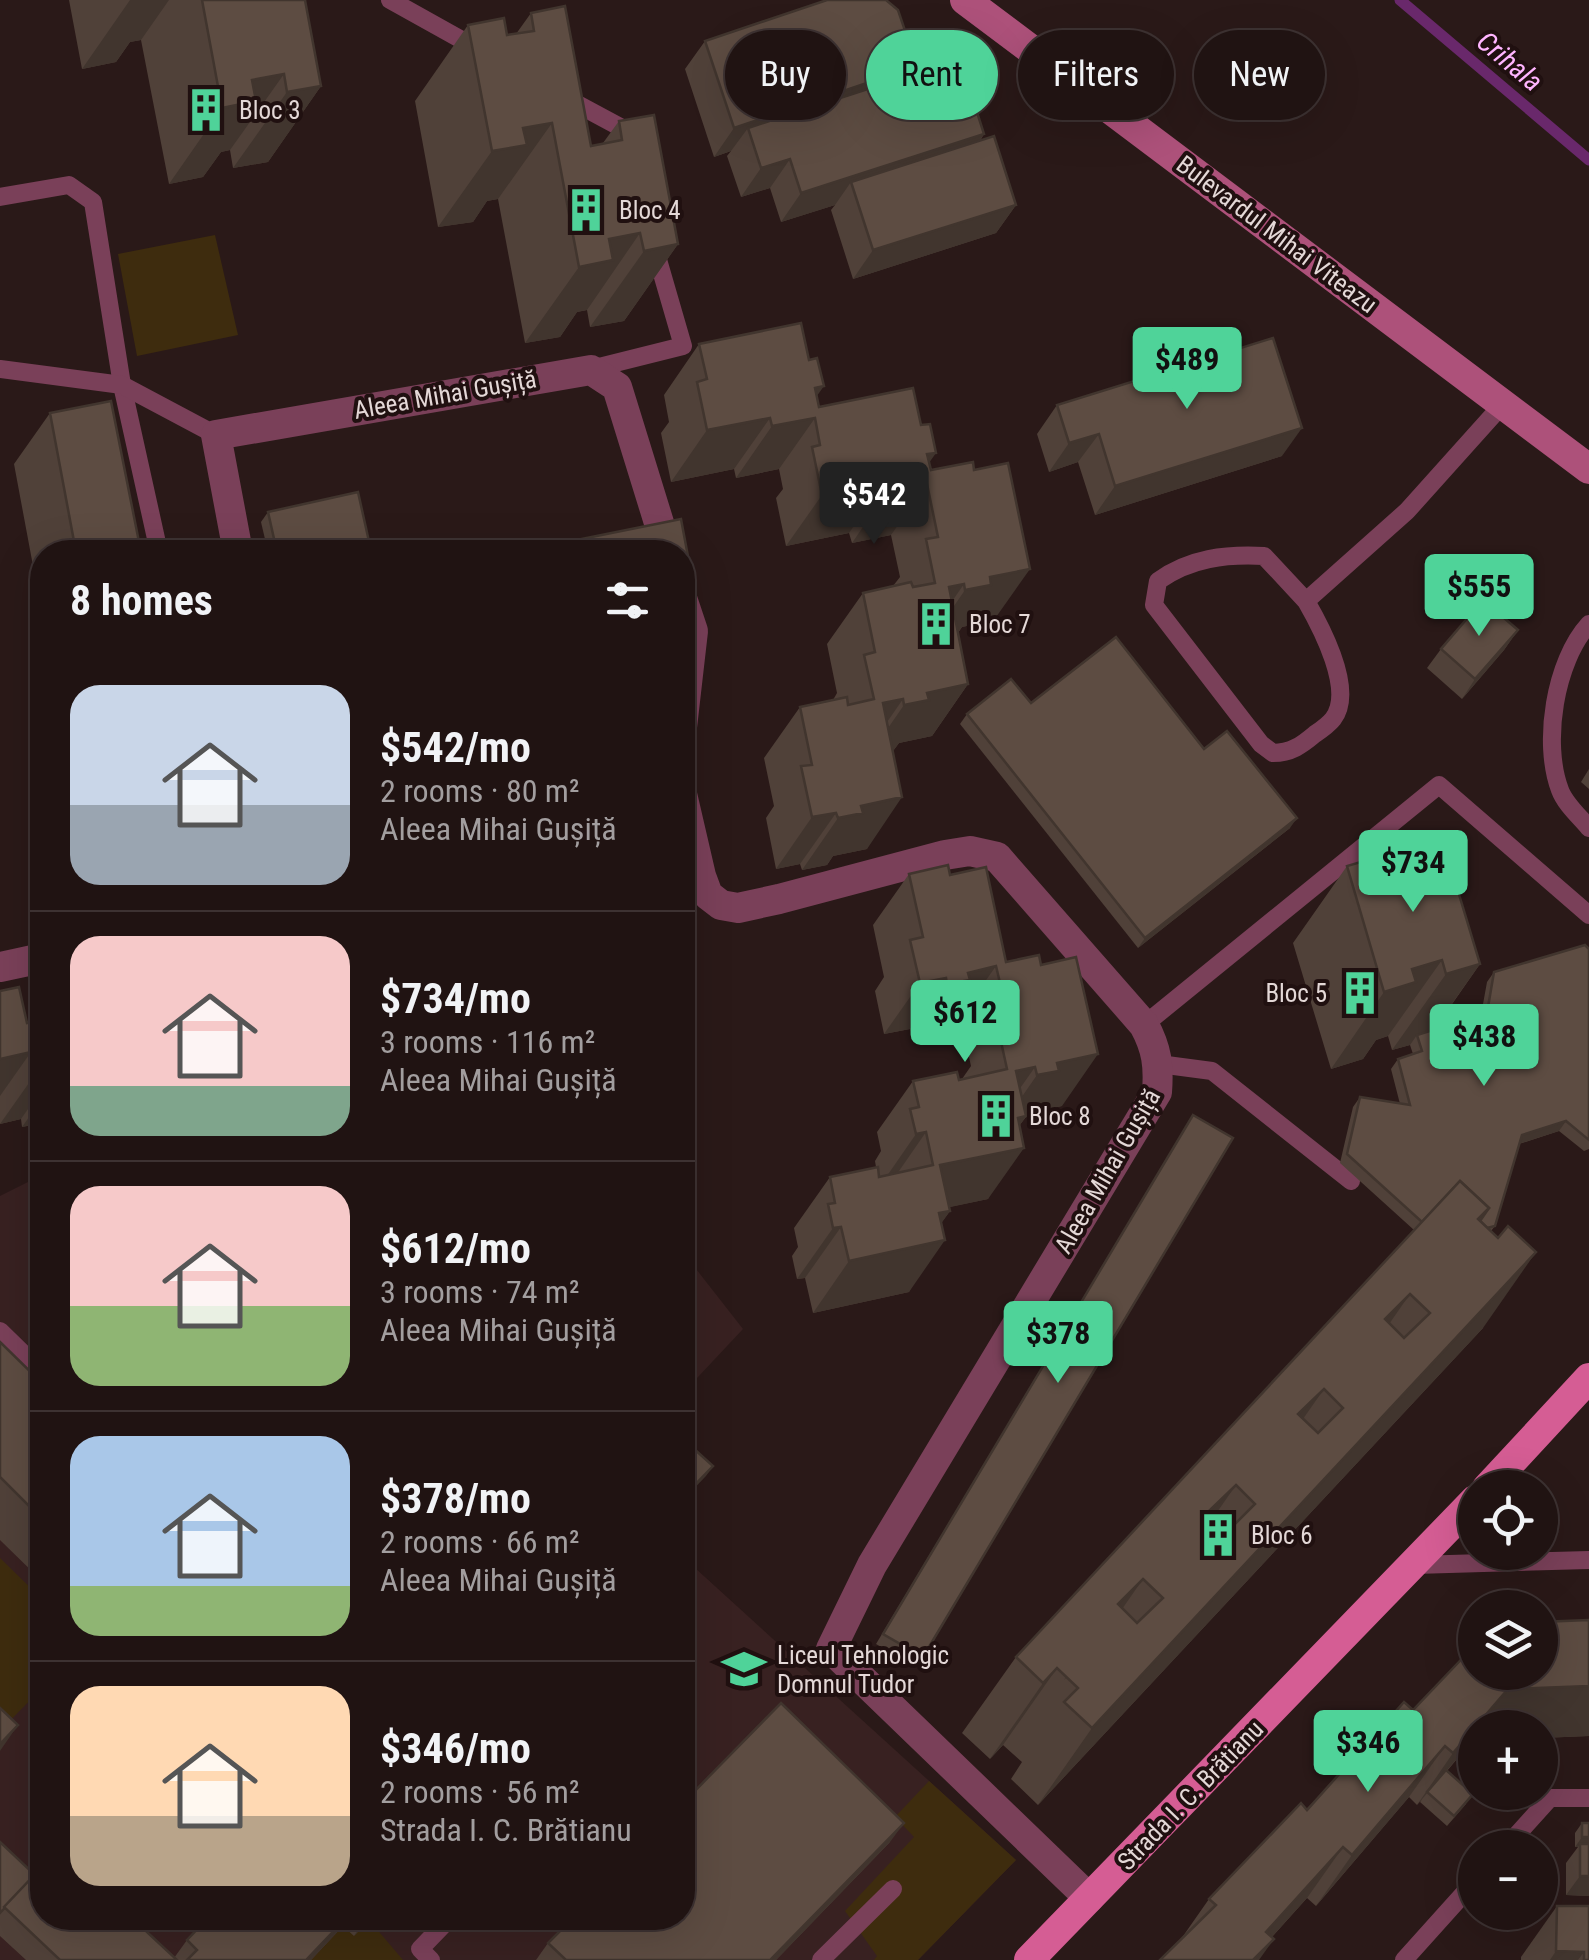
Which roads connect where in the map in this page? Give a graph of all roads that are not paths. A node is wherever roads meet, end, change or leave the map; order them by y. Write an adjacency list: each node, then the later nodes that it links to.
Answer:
1 (390, 0): 3 (lane)
2 (965, 0): 11 (main road, Bulevardul Mihai Viteazu)
3 (488, 54)
4 (554, 91): 5 (lane)
5 (631, 164)
6 (0, 197): 10 (lane)
7 (652, 237): 9 (lane)
8 (0, 369): 10 (lane)
9 (591, 370): 12 (street, Aleea Mihai Gușiță); 16 (street)
10 (122, 386): 12 (lane); 14 (lane)
11 (1503, 404): 13 (main road, Bulevardul Mihai Viteazu); 17 (lane)
12 (216, 435): 15 (street)
13 (1589, 469)
14 (156, 540)
15 (236, 540)
16 (664, 540)
17 (1306, 601): 17 (lane)
18 (1589, 624): 19 (lane)
19 (1589, 828)
20 (695, 850): 24 (street, Aleea Mihai Gușiță)
21 (1589, 915): 24 (lane)
22 (30, 961): 23 (street)
23 (0, 967)
24 (1144, 1025): 25 (street, Aleea Mihai Gușiță)
25 (1159, 1064): 26 (lane); 37 (street, Aleea Mihai Gușiță)
26 (1350, 1180)
27 (0, 1331): 28 (lane)
28 (30, 1360)
29 (1589, 1378): 30 (main road)
30 (1504, 1470)
31 (1458, 1518): 33 (main road, Strada I. C. Brătianu)
32 (1589, 1560): 33 (lane)
33 (1415, 1565): 37 (main road, Strada I. C. Brătianu)
34 (1589, 1798): 35 (lane)
35 (1522, 1830)
36 (893, 1890): 41 (lane)
37 (1089, 1898): 42 (main road, Strada I. C. Brătianu)
38 (1458, 1900): 43 (lane)
39 (439, 1930): 40 (lane)
40 (431, 1960)
41 (821, 1960)
42 (1030, 1960)
43 (1404, 1960)

